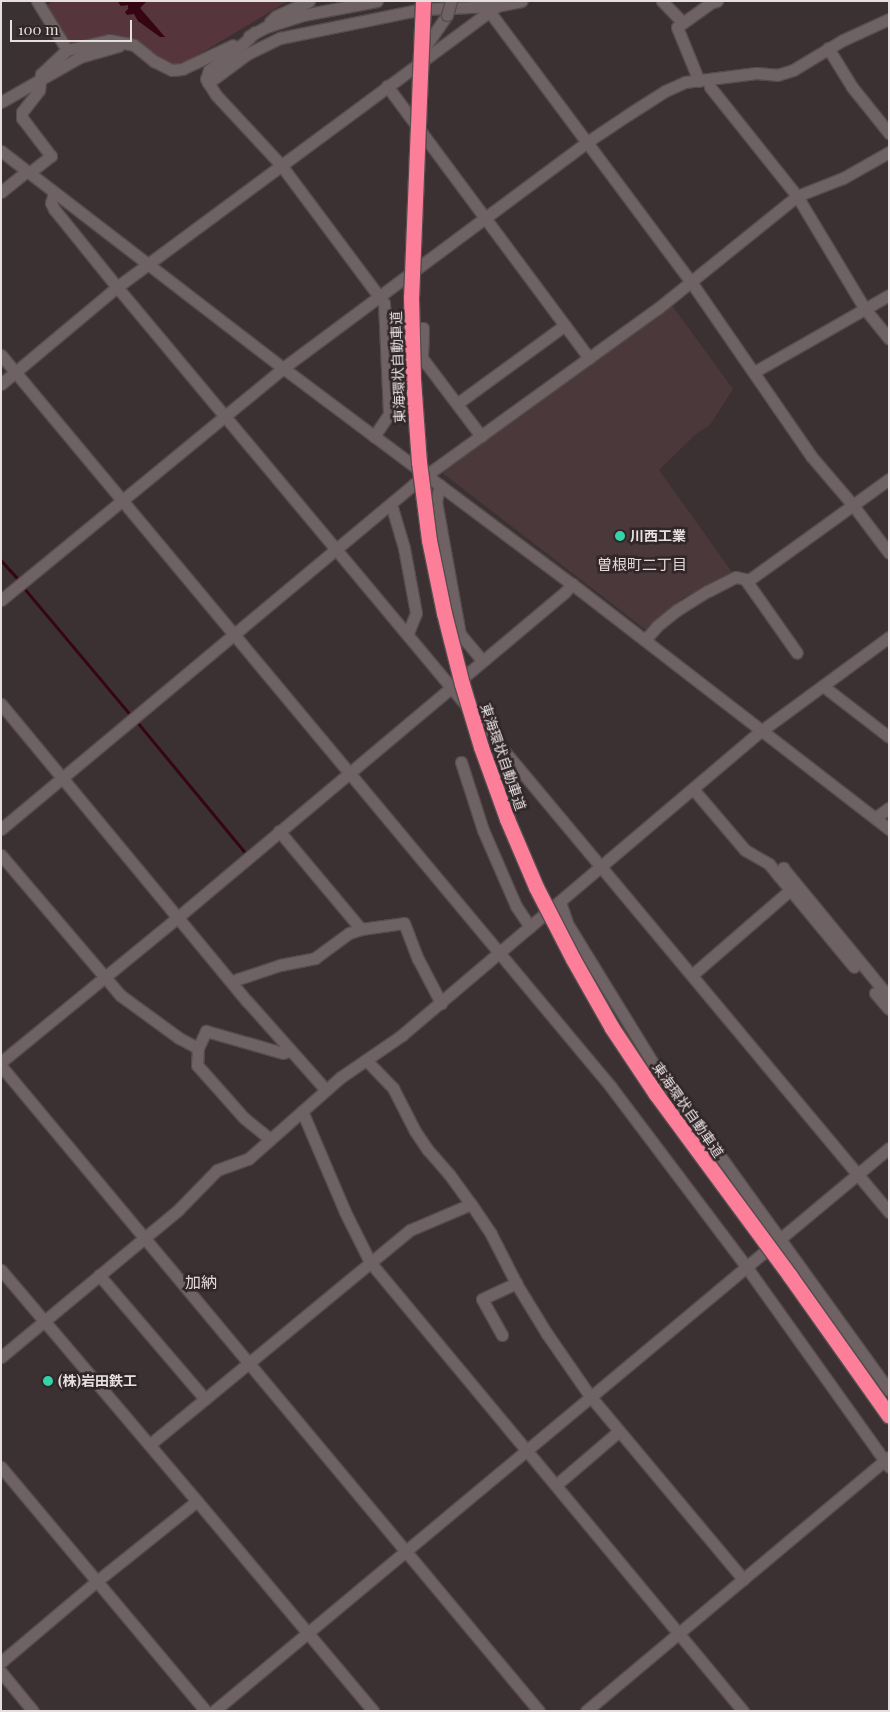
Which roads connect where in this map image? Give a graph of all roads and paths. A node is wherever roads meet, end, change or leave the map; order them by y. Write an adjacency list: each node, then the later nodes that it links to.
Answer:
1 (37, 1): 15 (street)
2 (309, 1): 12 (street)
3 (377, 1): 12 (street)
4 (423, 1): 123 (highway, 東海環状自動車道, bridge)
5 (451, 1): 16 (street, bridge)
6 (522, 1): 9 (street)
7 (662, 1): 11 (street)
8 (717, 1): 11 (street)
9 (496, 6): 16 (street); 19 (street); 23 (street)
10 (889, 19): 14 (street)
11 (682, 22): 17 (street)
12 (260, 29): 13 (street); 19 (street)
13 (126, 44): 15 (street); 18 (street)
14 (828, 48): 17 (street); 22 (street)
15 (67, 50): 18 (street)
16 (406, 72): 20 (street)
17 (703, 80): 23 (street); 30 (street)
18 (38, 82): 21 (street); 27 (street)
19 (208, 83): 26 (street)
20 (387, 86): 26 (street); 31 (street)
21 (1, 102)
22 (889, 134)
23 (587, 142): 31 (street); 33 (street)
24 (1, 152): 27 (street)
25 (889, 152): 30 (street)
26 (281, 165): 32 (street); 36 (street)
27 (28, 172): 28 (street); 29 (street)
28 (1, 192)
29 (54, 193): 32 (street); 34 (street)
30 (797, 196): 33 (street); 37 (street)
31 (484, 218): 36 (street); 38 (street)
32 (148, 264): 34 (street); 43 (street)
33 (691, 282): 42 (street); 45 (street)
34 (118, 287): 44 (street); 48 (street)
35 (889, 295): 37 (street)
36 (378, 297): 39 (street); 43 (street)
37 (865, 309): 40 (street); 45 (street)
38 (565, 326): 42 (street); 47 (street)
39 (386, 334): 47 (street); 49 (street)
40 (889, 339)
41 (1, 355): 44 (street)
42 (589, 358): 50 (street)
43 (283, 368): 48 (street); 49 (street)
44 (16, 372): 46 (street); 54 (street)
45 (754, 372): 56 (street)
46 (1, 384)
47 (458, 403): 50 (street)
48 (225, 415): 54 (street); 57 (street)
49 (374, 436): 51 (street)
50 (481, 436): 51 (street)
51 (427, 475): 53 (street); 55 (street)
52 (889, 479): 56 (street)
53 (440, 485): 60 (street); 67 (street)
54 (122, 500): 61 (street); 62 (street)
55 (391, 504): 57 (street); 63 (street)
56 (852, 504): 58 (street); 59 (street)
57 (338, 548): 62 (street); 63 (street)
58 (889, 553)
59 (745, 579): 65 (street); 66 (street)
60 (572, 584): 65 (street); 67 (street)
61 (1, 600)
62 (234, 634): 74 (street); 75 (street)
63 (408, 634): 68 (street)
64 (889, 637): 69 (street)
65 (645, 640): 71 (street)
66 (797, 654)
67 (482, 660): 68 (street)
68 (452, 686): 74 (street); 83 (street)
69 (823, 686): 71 (street); 72 (street)
70 (1, 704): 75 (street)
71 (761, 731): 76 (street); 78 (street)
72 (889, 737)
73 (460, 762): 88 (street)
74 (348, 772): 81 (street); 90 (street)
75 (64, 778): 79 (street); 87 (street)
76 (693, 789): 83 (street); 84 (street)
77 (889, 808): 78 (street)
78 (875, 818): 80 (street)
79 (1, 829)
80 (889, 829)
81 (279, 831): 87 (street); 89 (street)
82 (1, 855): 92 (street)
83 (602, 866): 86 (street); 91 (street)
84 (778, 875): 85 (street); 94 (street)
85 (790, 890): 91 (street); 96 (street)
86 (560, 902): 88 (street); 110 (street)
87 (178, 917): 92 (street); 93 (street)
88 (530, 927): 90 (street)
89 (361, 929): 93 (street); 95 (street)
90 (500, 954): 95 (street); 112 (street)
91 (692, 975): 106 (street)
92 (104, 977): 97 (street); 100 (street)
93 (232, 981): 98 (street)
94 (889, 997)
95 (441, 1003): 99 (street)
96 (889, 1008)
97 (198, 1048): 98 (street); 104 (street)
98 (290, 1050): 102 (street)
99 (366, 1060): 102 (street); 107 (street)
100 (1, 1062)
101 (1, 1066): 109 (street)
102 (326, 1090): 103 (street)
103 (302, 1111): 104 (street); 111 (street)
104 (269, 1138): 109 (street)
105 (889, 1148): 106 (street)
106 (857, 1174): 108 (street); 110 (street)
107 (471, 1204): 111 (street); 115 (street)
108 (889, 1212)
109 (144, 1237): 114 (street); 119 (street)
110 (779, 1238): 112 (street); 120 (street)
111 (370, 1262): 119 (street); 126 (street)
112 (745, 1265): 121 (street); 127 (street)
113 (1, 1270): 116 (street)
114 (99, 1275): 116 (street); 122 (street)
115 (516, 1283): 117 (street); 121 (street)
116 (44, 1321): 118 (street); 125 (street)
117 (502, 1335)
118 (1, 1357)
119 (250, 1364): 122 (street); 131 (street)
120 (889, 1390)
121 (590, 1396): 124 (street); 126 (street)
122 (205, 1399): 125 (street)
123 (889, 1416)
124 (619, 1431): 129 (street); 132 (street)
125 (149, 1445): 130 (street)
126 (526, 1449): 129 (street); 131 (street)
127 (887, 1461): 132 (street)
128 (1, 1466): 133 (street)
129 (556, 1485): 134 (street)
130 (197, 1501): 133 (street); 135 (street)
131 (406, 1550): 135 (street); 142 (street)
132 (743, 1579): 134 (street)
133 (97, 1581): 136 (street); 139 (street)
134 (679, 1632): 143 (street); 144 (street)
135 (306, 1633): 140 (street); 141 (street)
136 (1, 1662)
137 (1, 1672): 138 (street)
138 (33, 1711)
139 (206, 1711)
140 (214, 1711)
141 (372, 1711)
142 (540, 1711)
143 (586, 1711)
144 (743, 1711)

